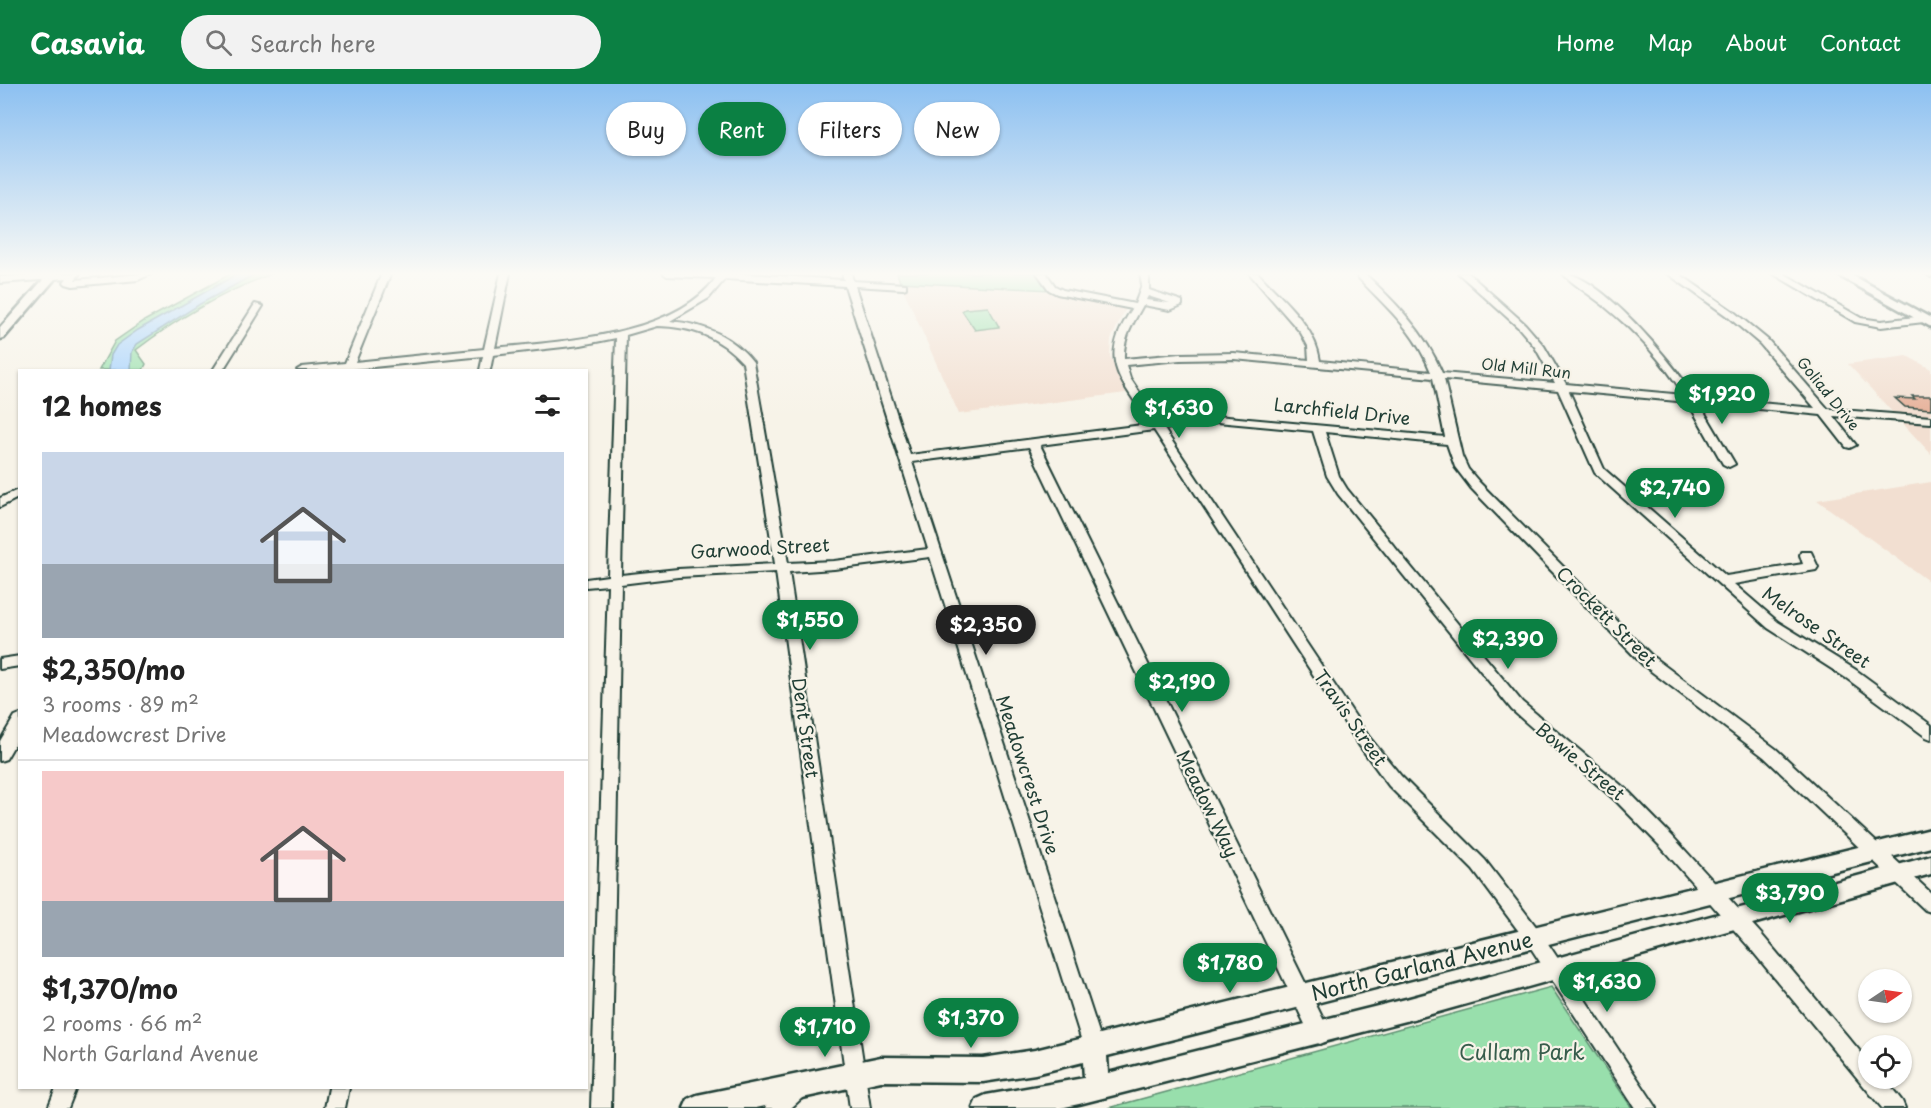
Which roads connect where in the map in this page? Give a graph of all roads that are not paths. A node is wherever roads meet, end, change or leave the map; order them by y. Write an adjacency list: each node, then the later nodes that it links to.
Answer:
1 (249, 321): 22 (street)
2 (367, 321): 21 (street)
3 (496, 321): 18 (street)
4 (659, 321): 14 (street)
5 (862, 321): 35 (street, Meadowcrest Drive)
6 (1127, 321): 19 (street)
7 (1295, 321): 20 (street)
8 (1408, 321): 25 (street, Crockett Street)
9 (1516, 321): 26 (street, Melrose Street)
10 (1626, 321): 27 (street)
11 (1736, 321): 28 (street, Goliad Drive)
12 (1863, 321): 13 (street)
13 (1907, 321)
14 (655, 323): 16 (street); 41 (street, Dent Street)
15 (5, 324): 17 (main road)
16 (621, 334): 18 (street); 42 (street)
17 (0, 335)
18 (489, 352): 21 (street); 24 (street)
19 (1119, 363): 20 (street, Old Mill Run); 30 (street, Travis Street)
20 (1315, 364): 25 (street, Old Mill Run)
21 (348, 368): 23 (street)
22 (219, 369)
23 (325, 369)
24 (485, 369)
25 (1438, 375): 26 (street, Old Mill Run); 32 (street, Crockett Street)
26 (1561, 387): 27 (street, Old Mill Run); 43 (street, Melrose Street)
27 (1690, 400): 28 (street, Old Mill Run); 36 (street)
28 (1824, 412): 29 (street, Old Mill Run); 34 (street, Goliad Drive)
29 (1931, 420)
30 (1157, 427): 31 (street, Larchfield Drive); 33 (street, Larchfield Drive); 57 (street, Travis Street)
31 (1318, 428): 32 (street, Larchfield Drive); 54 (street, Bowie Street)
32 (1452, 441): 51 (street, Crockett Street)
33 (1033, 443): 35 (street, Larchfield Drive); 59 (street, Meadow Way)
34 (1850, 445)
35 (906, 459): 39 (street, Meadowcrest Drive)
36 (1729, 464)
37 (18, 493): 38 (street)
38 (0, 503)
39 (936, 552): 41 (street, Garwood Street); 61 (street, Meadowcrest Drive)
40 (1806, 555): 43 (street)
41 (782, 568): 42 (street, Garwood Street); 63 (street, Dent Street)
42 (615, 579): 44 (street, Garwood Street); 72 (street)
43 (1723, 581): 48 (street, Melrose Street)
44 (588, 583)
45 (18, 661): 46 (street)
46 (0, 664)
47 (18, 724): 49 (street)
48 (1931, 733)
49 (0, 755)
50 (1931, 838): 51 (main road, North Garland Avenue)
51 (1876, 851): 53 (street, Crockett Street); 54 (main road, North Garland Avenue)
52 (1931, 865): 53 (main road, North Garland Avenue)
53 (1900, 873): 55 (street, Crockett Street); 56 (main road, North Garland Avenue)
54 (1714, 894): 56 (street, Bowie Street); 57 (main road, North Garland Avenue)
55 (1931, 904)
56 (1735, 919): 58 (main road, North Garland Avenue); 62 (street, Bowie Street)
57 (1535, 939): 58 (street, Travis Street); 59 (main road, North Garland Avenue)
58 (1555, 969): 60 (main road, North Garland Avenue); 76 (street, Travis Street)
59 (1302, 997): 60 (street, Meadow Way); 61 (main road, North Garland Avenue)
60 (1320, 1034): 65 (main road, North Garland Avenue)
61 (1094, 1048): 63 (main road, North Garland Avenue); 65 (main road)
62 (1858, 1065)
63 (856, 1073): 64 (main road, North Garland Avenue); 74 (street, Dent Street)
64 (804, 1084): 69 (main road, North Garland Avenue); 73 (street)
65 (1096, 1087): 75 (main road, North Garland Avenue)
66 (66, 1089): 70 (street)
67 (339, 1089): 71 (street)
68 (1879, 1089): 77 (street, Bowie Street)
69 (714, 1106)
70 (58, 1108)
71 (335, 1108)
72 (601, 1108)
73 (775, 1108)
74 (860, 1108)
75 (986, 1108)
76 (1647, 1108)
77 (1895, 1108)

